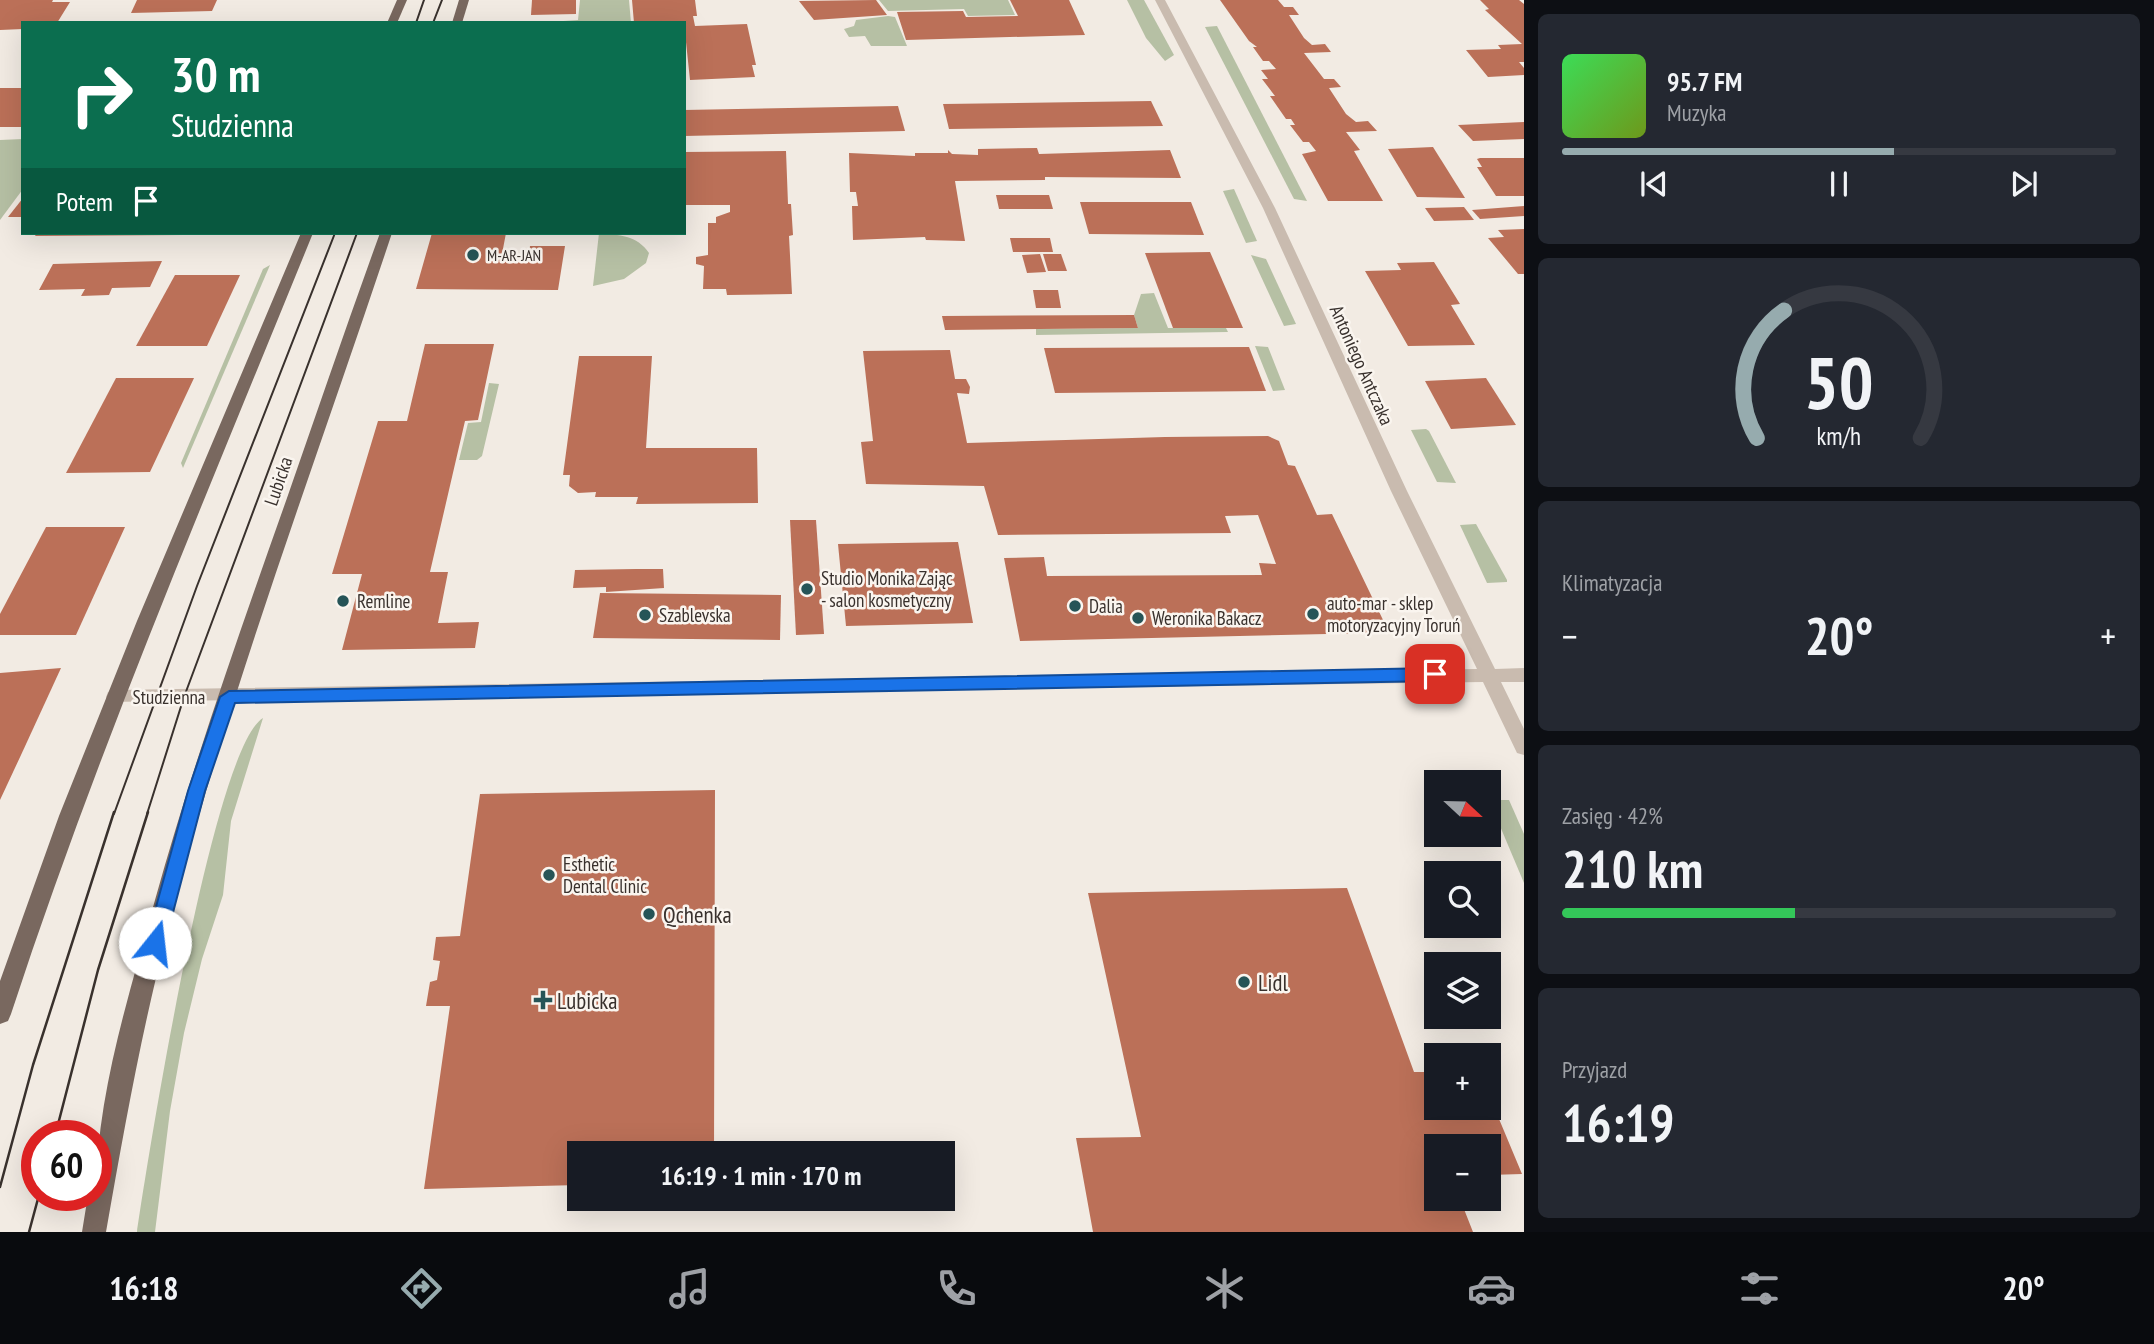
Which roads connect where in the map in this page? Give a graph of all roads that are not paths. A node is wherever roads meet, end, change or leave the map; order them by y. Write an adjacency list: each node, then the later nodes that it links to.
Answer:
1 (402, 0): 4 (main road)
2 (464, 0): 5 (main road)
3 (1160, 0): 8 (street, Antoniego Antczaka)
4 (393, 21)
5 (458, 21)
6 (306, 235): 10 (main road)
7 (385, 235): 11 (main road, Lubicka)
8 (1489, 674): 9 (street, Studzienna); 11 (street, Studzienna); 12 (street, Antoniego Antczaka)
9 (1524, 675)
10 (115, 697): 11 (street, Studzienna); 13 (main road)
11 (229, 697): 14 (main road, Lubicka)
12 (1524, 748)
13 (0, 1014)
14 (94, 1232)

